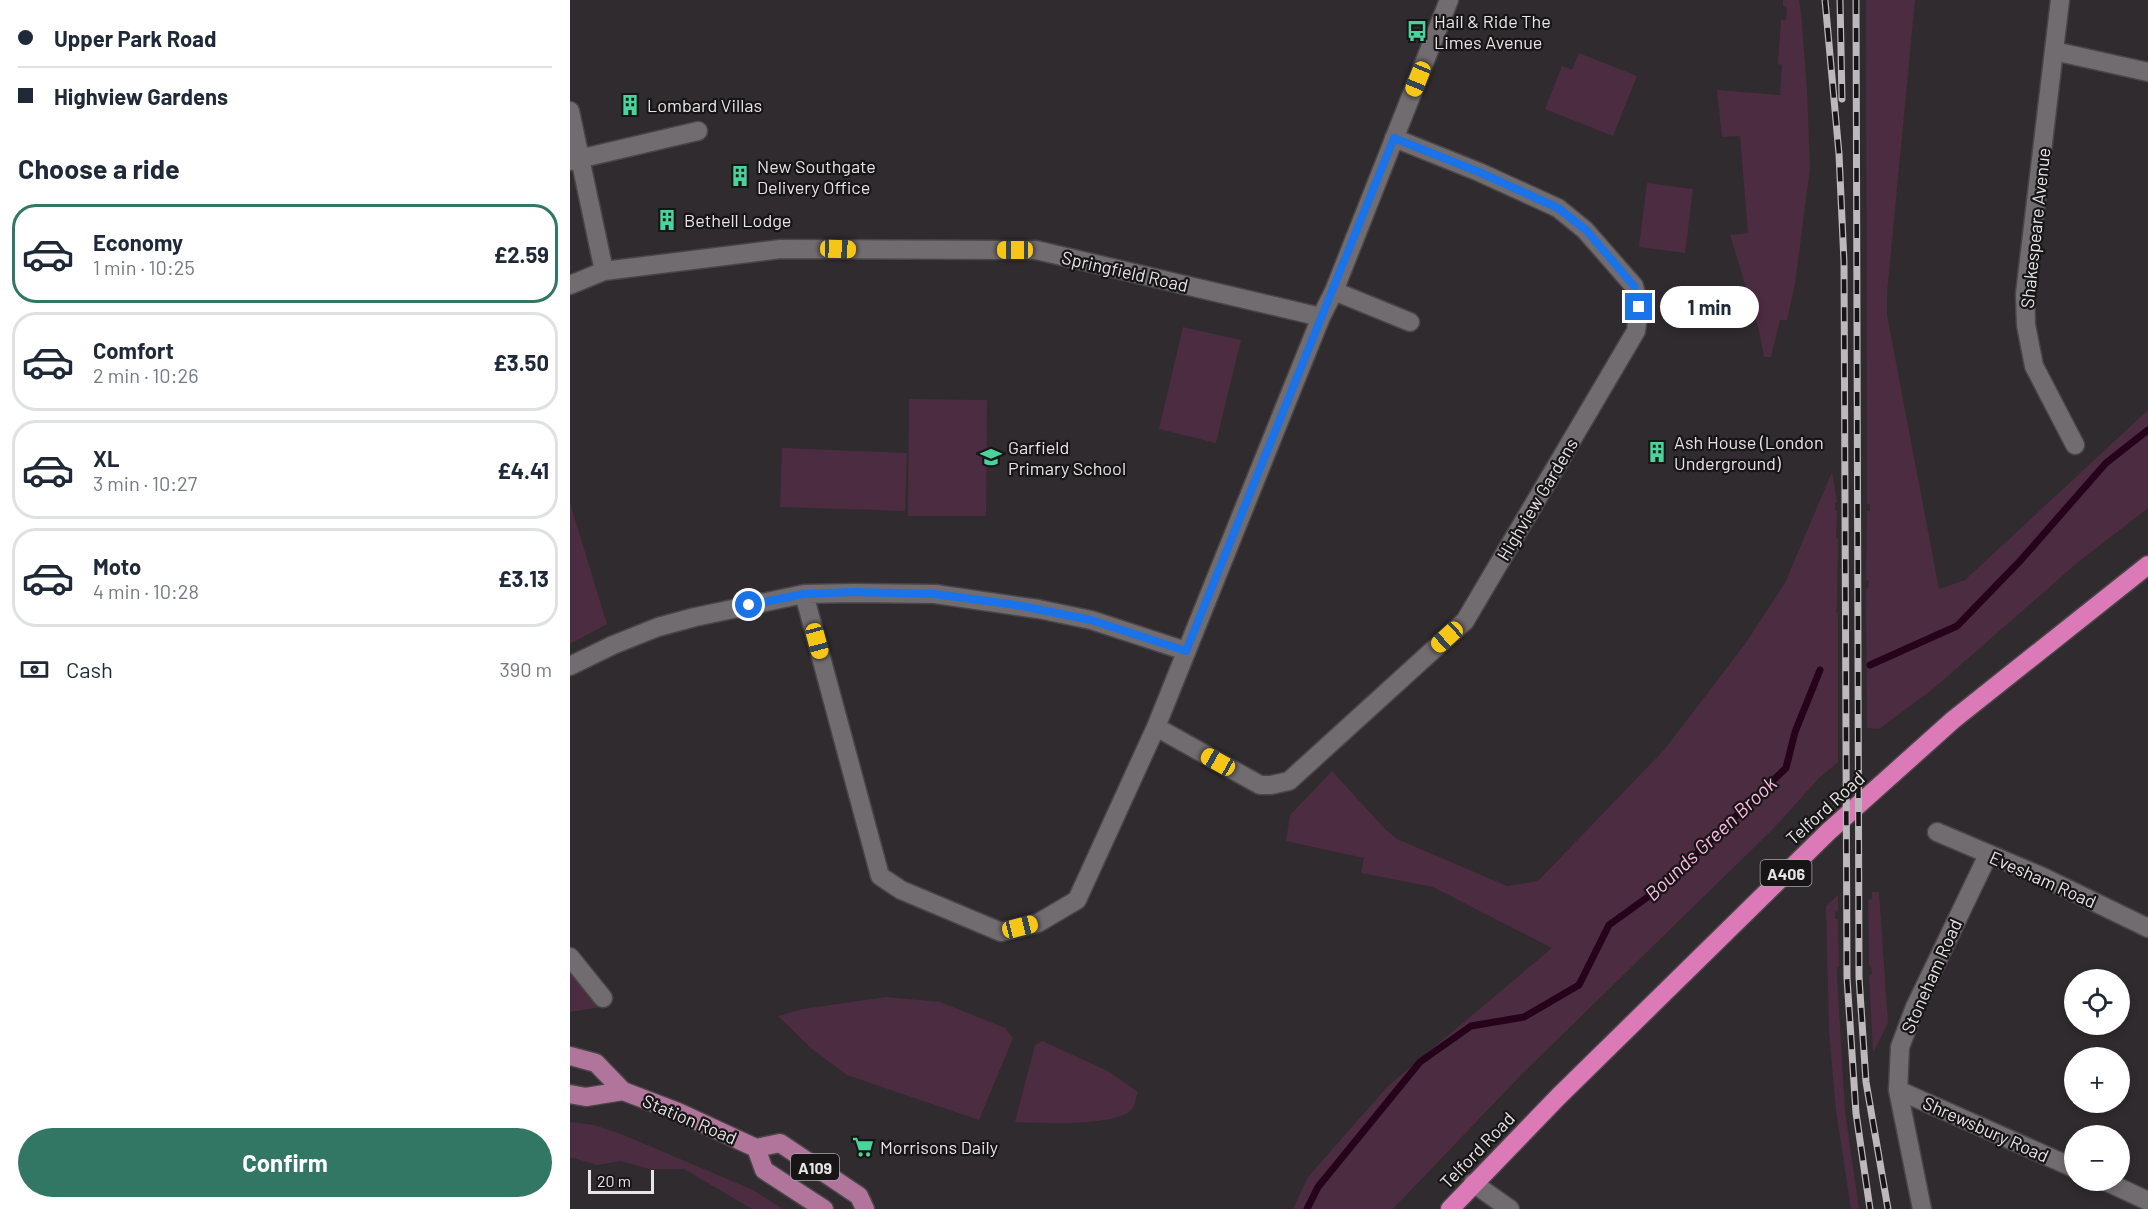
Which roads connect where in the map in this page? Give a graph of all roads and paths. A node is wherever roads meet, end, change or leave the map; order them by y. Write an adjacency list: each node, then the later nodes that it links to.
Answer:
1 (1449, 0): 7 (street)
2 (2060, 0): 3 (street, Shakespeare Avenue)
3 (2055, 51): 4 (street); 14 (street, Shakespeare Avenue)
4 (2148, 72)
5 (570, 111): 8 (street)
6 (698, 131): 8 (street)
7 (1394, 138): 11 (street); 19 (street, Highview Gardens)
8 (575, 159): 9 (street)
9 (604, 271): 10 (street, Springfield Road); 12 (street, Springfield Road)
10 (570, 285)
11 (1334, 291): 12 (street); 13 (street)
12 (1321, 317): 17 (street)
13 (1410, 322)
14 (2075, 445)
15 (2148, 565): 31 (highway, Telford Road / A406)
16 (804, 594): 17 (street); 18 (street); 19 (street)
17 (1186, 651): 19 (street)
18 (570, 666)
19 (1156, 727)
20 (1937, 832): 21 (street, Evesham Road)
21 (1988, 855): 22 (street, Evesham Road); 26 (street, Stoneham Road)
22 (2148, 928)
23 (570, 957): 24 (street)
24 (603, 998)
25 (570, 1056): 27 (main road, Station Road / A109)
26 (1898, 1090): 30 (street, Shrewsbury Road); 38 (street, Stoneham Road)
27 (623, 1091): 28 (main road, Station Road); 29 (main road, Station Road / A109)
28 (570, 1094)
29 (756, 1148): 34 (main road, Station Road / A109); 35 (main road, Station Road / A109)
30 (2064, 1164)
31 (1473, 1183): 36 (highway, Telford Road / A406); 37 (street)
32 (2127, 1191): 33 (street)
33 (2148, 1201)
34 (824, 1209)
35 (865, 1209)
36 (1450, 1209)
37 (1510, 1209)
38 (1922, 1209)

